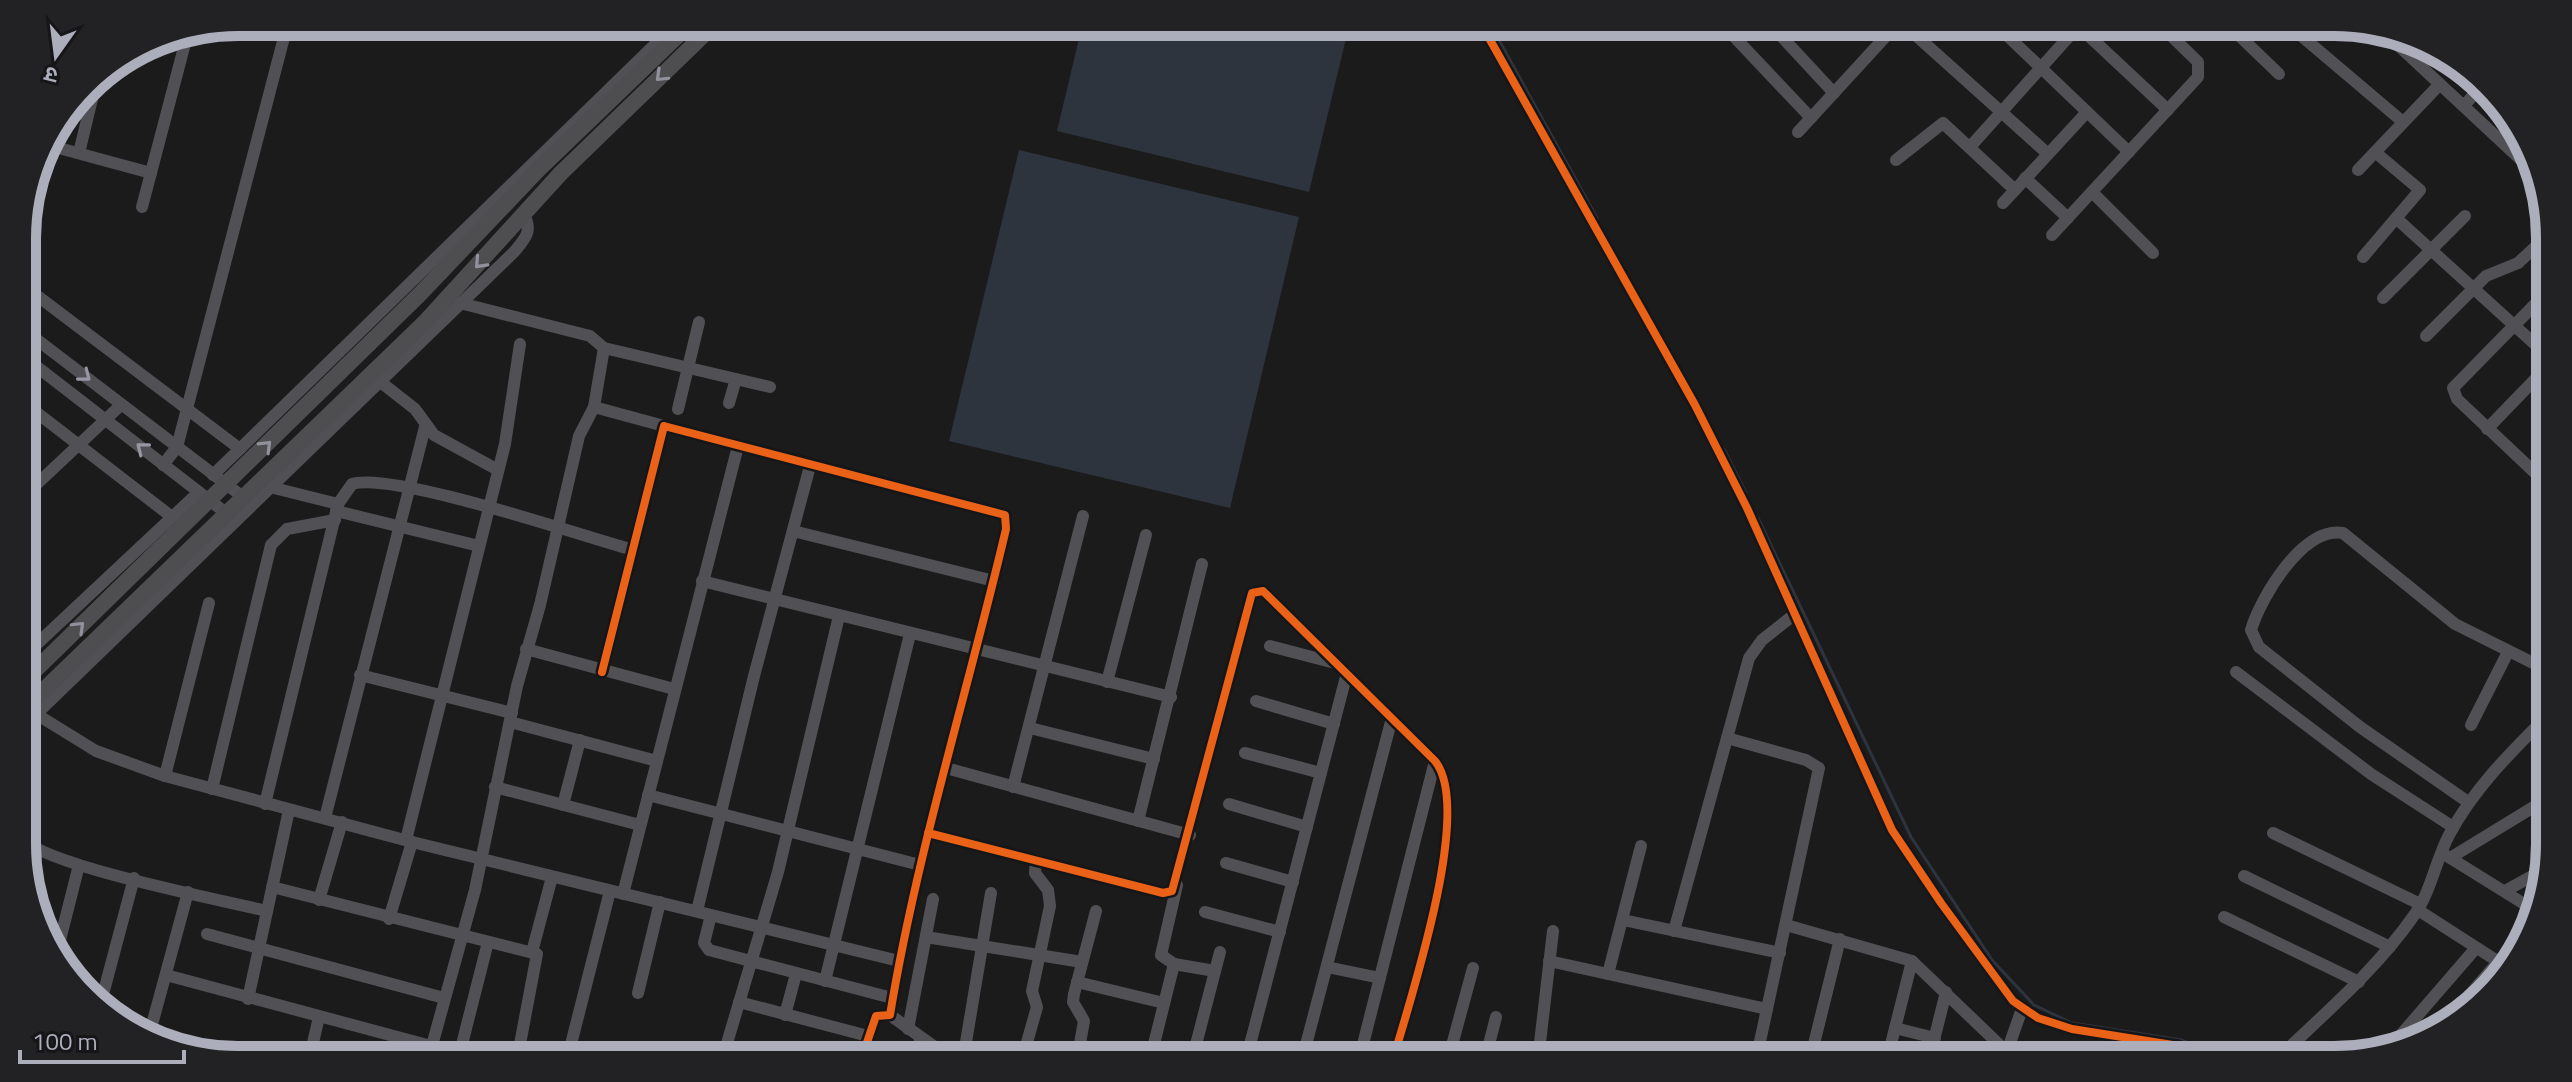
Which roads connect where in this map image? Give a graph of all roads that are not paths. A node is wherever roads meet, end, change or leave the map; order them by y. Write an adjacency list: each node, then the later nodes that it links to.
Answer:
1 (284, 36): 77 (street)
2 (664, 36): 88 (street)
3 (677, 36): 50 (main road)
4 (703, 36): 46 (main road, one-way to 46)
5 (1488, 36): 115 (street)
6 (1733, 36): 28 (street)
7 (1781, 36): 21 (street)
8 (1887, 36): 21 (street)
9 (1916, 36): 26 (street)
10 (2007, 36): 18 (street)
11 (2067, 36): 18 (street)
12 (2091, 36): 25 (street)
13 (2171, 36): 25 (street)
14 (2240, 36): 19 (street)
15 (2302, 36): 29 (street)
16 (185, 43): 40 (street)
17 (2401, 48): 20 (street)
18 (2040, 68): 26 (street); 27 (street)
19 (2279, 74)
20 (2440, 84): 24 (street); 29 (street)
21 (1834, 93): 28 (street)
22 (2475, 93): 24 (street)
23 (92, 98): 35 (street)
24 (2464, 106): 37 (street)
25 (2168, 110): 33 (street)
26 (2000, 112): 31 (street); 36 (street)
27 (2087, 112): 33 (street); 36 (street)
28 (1811, 118): 30 (street)
29 (2403, 122): 34 (street)
30 (1798, 132)
31 (1970, 147): 38 (street); 42 (street)
32 (58, 148): 35 (street)
33 (2129, 152): 43 (street)
34 (2375, 152): 39 (street); 49 (street)
35 (79, 153): 40 (street)
36 (2048, 154): 41 (street)
37 (2520, 158)
38 (1896, 160)
39 (2358, 170)
40 (151, 173): 45 (street)
41 (2025, 178): 42 (street); 48 (street)
42 (2015, 190): 44 (street)
43 (2092, 192): 48 (street); 55 (street)
44 (2003, 203)
45 (142, 207)
46 (524, 215): 52 (main road); 60 (street)
47 (2465, 216): 54 (street)
48 (2068, 218): 51 (street)
49 (2397, 219): 54 (street); 56 (street)
50 (486, 225): 52 (main road); 93 (main road, one-way to 50)
51 (2052, 235)
52 (502, 239): 98 (main road, one-way to 98)
53 (2536, 246): 57 (street)
54 (2433, 251): 57 (street); 59 (street)
55 (2153, 253)
56 (2363, 257)
57 (2473, 288): 63 (street); 64 (street)
58 (36, 295): 77 (street)
59 (2383, 298)
60 (460, 303): 68 (street); 73 (street)
61 (2536, 303): 63 (street)
62 (699, 322): 70 (street)
63 (2515, 325): 67 (street); 84 (street)
64 (2426, 336)
65 (36, 339): 76 (street, one-way to 76)
66 (520, 344): 91 (street)
67 (2536, 345)
68 (604, 348): 70 (street); 78 (street)
69 (36, 366): 81 (street)
70 (689, 368): 72 (street); 79 (street)
71 (2536, 378): 84 (street)
72 (736, 379): 74 (street); 75 (street)
73 (378, 380): 83 (street); 95 (street)
74 (770, 387)
75 (729, 403)
76 (121, 405): 81 (street); 87 (street)
77 (187, 407): 87 (street); 88 (street)
78 (594, 407): 82 (street); 105 (street)
79 (678, 409)
80 (36, 412): 85 (street)
81 (106, 420): 85 (street); 89 (street, one-way to 81)
82 (664, 426): 86 (street); 109 (street)
83 (425, 427): 91 (street); 96 (street)
84 (2487, 429): 92 (street)
85 (80, 446): 94 (street); 103 (street)
86 (738, 446): 90 (street); 111 (street)
87 (177, 447): 89 (street); 93 (street)
88 (240, 449): 93 (street)
89 (163, 465): 97 (street)
90 (810, 466): 106 (street); 112 (street)
91 (498, 470): 99 (street)
92 (2536, 474)
93 (219, 480): 97 (main road); 98 (street)
94 (36, 485)
95 (270, 487): 100 (street); 135 (street)
96 (407, 488): 99 (street); 100 (street); 104 (street)
97 (204, 496): 101 (street); 103 (street); 126 (main road, one-way to 97)
98 (243, 497): 101 (main road)
99 (489, 508): 105 (street); 108 (street)
100 (336, 512): 104 (street); 155 (street); 158 (street)
101 (226, 513): 136 (main road)
102 (1083, 516): 124 (street)
103 (172, 517): 118 (street)
104 (397, 526): 108 (street); 129 (street)
105 (556, 529): 109 (street); 120 (street)
106 (793, 531): 112 (street); 113 (street)
107 (1146, 535): 130 (street)
108 (479, 546): 132 (street)
109 (633, 550): 127 (street)
110 (1202, 564): 133 (street)
111 (702, 581): 113 (street); 131 (street)
112 (994, 581): 121 (street)
113 (773, 599): 116 (street); 163 (street)
114 (209, 603): 152 (street)
115 (1795, 614): 144 (street); 254 (street)
116 (839, 616): 117 (street); 170 (street)
117 (910, 634): 121 (street); 176 (street)
118 (36, 645)
119 (1270, 646): 125 (street)
120 (526, 649): 127 (street); 138 (street)
121 (977, 651): 124 (street); 150 (street)
122 (2508, 652): 123 (street); 141 (street); 157 (street)
123 (2536, 665)
124 (1046, 668): 130 (street); 143 (street)
125 (1343, 668): 139 (street); 140 (street); 173 (street)
126 (36, 669)
127 (602, 672): 131 (street)
128 (2236, 672): 169 (street)
129 (360, 675): 132 (street); 164 (street)
130 (1107, 682): 133 (street)
131 (674, 689): 148 (street)
132 (441, 694): 138 (street); 174 (street)
133 (1171, 697): 147 (street)
134 (1256, 701): 140 (street)
135 (36, 706)
136 (36, 706)
137 (36, 716): 152 (street)
138 (511, 717): 145 (street); 153 (street)
139 (1392, 718): 149 (street); 235 (street)
140 (1334, 724): 151 (street)
141 (2471, 725)
142 (2536, 727): 157 (street)
143 (1030, 728): 147 (street); 154 (street)
144 (1727, 738): 208 (street); 211 (street)
145 (580, 740): 148 (street); 160 (street)
146 (1245, 753): 151 (street)
147 (1154, 759): 165 (street)
148 (657, 761): 156 (street)
149 (1435, 761): 241 (street); 284 (street)
150 (946, 768): 154 (street); 171 (street)
151 (1321, 773): 168 (street)
152 (165, 776): 155 (street)
153 (495, 787): 160 (street); 179 (street)
154 (1013, 787): 165 (street)
155 (212, 789): 158 (street)
156 (648, 795): 163 (street); 167 (street)
157 (2468, 802): 169 (street)
158 (265, 804): 162 (street)
159 (1229, 804): 168 (street)
160 (563, 805): 167 (street)
161 (2536, 805): 178 (street)
162 (289, 810): 164 (street); 190 (street)
163 (720, 815): 170 (street); 201 (street)
164 (325, 818): 166 (street)
165 (1138, 821): 173 (street)
166 (342, 822): 174 (street); 196 (street)
167 (640, 825): 193 (street)
168 (1307, 827): 188 (street)
169 (2453, 827): 178 (street)
170 (788, 832): 176 (street); 209 (street)
171 (928, 833): 180 (street); 183 (street)
172 (2273, 833): 199 (street)
173 (1190, 835): 189 (street)
174 (409, 841): 179 (street); 206 (street)
175 (1641, 846): 207 (street)
176 (855, 848): 183 (street); 219 (street)
177 (37, 851): 182 (street)
178 (2446, 856): 191 (street); 199 (street)
179 (479, 859): 186 (street); 214 (street)
180 (1036, 860): 189 (street); 227 (street)
181 (1226, 863): 188 (street)
182 (79, 865): 187 (street); 216 (street)
183 (920, 865): 228 (street)
184 (2244, 876): 221 (street)
185 (2533, 876): 191 (street)
186 (552, 877): 193 (street); 224 (street)
187 (134, 878): 192 (street); 247 (street)
188 (1293, 882): 212 (street)
189 (1177, 884): 234 (street)
190 (272, 887): 196 (street); 200 (street)
191 (2505, 891): 198 (street)
192 (188, 892): 200 (street); 240 (street)
193 (617, 893): 197 (street); 271 (street)
194 (991, 893): 220 (street)
195 (933, 899): 215 (street)
196 (319, 900): 206 (street)
197 (660, 902): 201 (street); 246 (street)
198 (2526, 905)
199 (2419, 907): 221 (street); 223 (street)
200 (267, 911): 222 (street)
201 (697, 911): 204 (street)
202 (1096, 911): 232 (street)
203 (1205, 912): 212 (street)
204 (711, 915): 209 (street); 231 (street)
205 (2224, 917): 244 (street)
206 (389, 919): 214 (street)
207 (1623, 920): 211 (street); 239 (street)
208 (1786, 925): 217 (street); 226 (street)
209 (762, 926): 219 (street); 231 (street)
210 (1553, 931): 229 (street)
211 (1674, 931): 226 (street)
212 (1280, 932): 281 (street)
213 (207, 934): 222 (street)
214 (461, 936): 218 (street); 248 (street)
215 (926, 937): 220 (street); 261 (street)
216 (60, 939)
217 (1840, 939): 230 (street); 289 (street)
218 (488, 942): 224 (street); 269 (street)
219 (832, 945): 228 (street); 242 (street)
220 (984, 947): 227 (street); 276 (street)
221 (2390, 947): 244 (street)
222 (260, 948): 248 (street); 250 (street)
223 (2476, 948): 233 (street); 262 (street)
224 (532, 952): 270 (street)
225 (1220, 952): 237 (street)
226 (1780, 953): 253 (street)
227 (1039, 955): 232 (street); 277 (street)
228 (899, 961): 249 (street)
229 (1549, 961): 239 (street); 287 (street)
230 (1912, 961): 245 (street); 260 (street)
231 (750, 962): 238 (street); 251 (street)
232 (1082, 962): 243 (street)
233 (2498, 962)
234 (1174, 964): 237 (street); 252 (street)
235 (1327, 967): 241 (street); 282 (street)
236 (1473, 968): 285 (street)
237 (1215, 971): 280 (street)
238 (796, 974): 242 (street); 255 (street)
239 (1608, 974): 253 (street)
240 (166, 975): 250 (street); 259 (street)
241 (1380, 978): 283 (street)
242 (825, 981): 249 (street)
243 (1077, 982): 252 (street); 266 (street)
244 (2359, 982): 295 (street)
245 (1946, 992): 265 (street); 292 (street)
246 (638, 993)
247 (103, 994)
248 (444, 998): 268 (street)
249 (892, 998): 256 (street)
250 (248, 999): 257 (street)
251 (739, 1002): 255 (street); 272 (street)
252 (1164, 1003): 279 (street)
253 (1767, 1009): 288 (street)
254 (2022, 1009): 293 (street); 294 (street)
255 (785, 1015): 263 (street)
256 (890, 1015): 261 (street); 263 (street)
257 (319, 1017): 267 (street); 268 (street)
258 (1496, 1017): 286 (street)
259 (152, 1026)
260 (1895, 1028): 265 (street); 290 (street)
261 (908, 1029): 264 (street)
262 (2402, 1034)
263 (868, 1036): 273 (street)
264 (921, 1038): 274 (street); 275 (street)
265 (1935, 1038): 291 (street)
266 (1080, 1045): 278 (street)
267 (312, 1046)
268 (431, 1046)
269 (462, 1046)
270 (520, 1046)
271 (571, 1046)
272 (725, 1046)
273 (865, 1046)
274 (918, 1046)
275 (934, 1046)
276 (957, 1046)
277 (1026, 1046)
278 (1084, 1046)
279 (1153, 1046)
280 (1195, 1046)
281 (1250, 1046)
282 (1306, 1046)
283 (1363, 1046)
284 (1397, 1046)
285 (1452, 1046)
286 (1489, 1046)
287 (1543, 1046)
288 (1759, 1046)
289 (1813, 1046)
290 (1890, 1046)
291 (1933, 1046)
292 (1997, 1046)
293 (2009, 1046)
294 (2179, 1046)
295 (2291, 1046)

